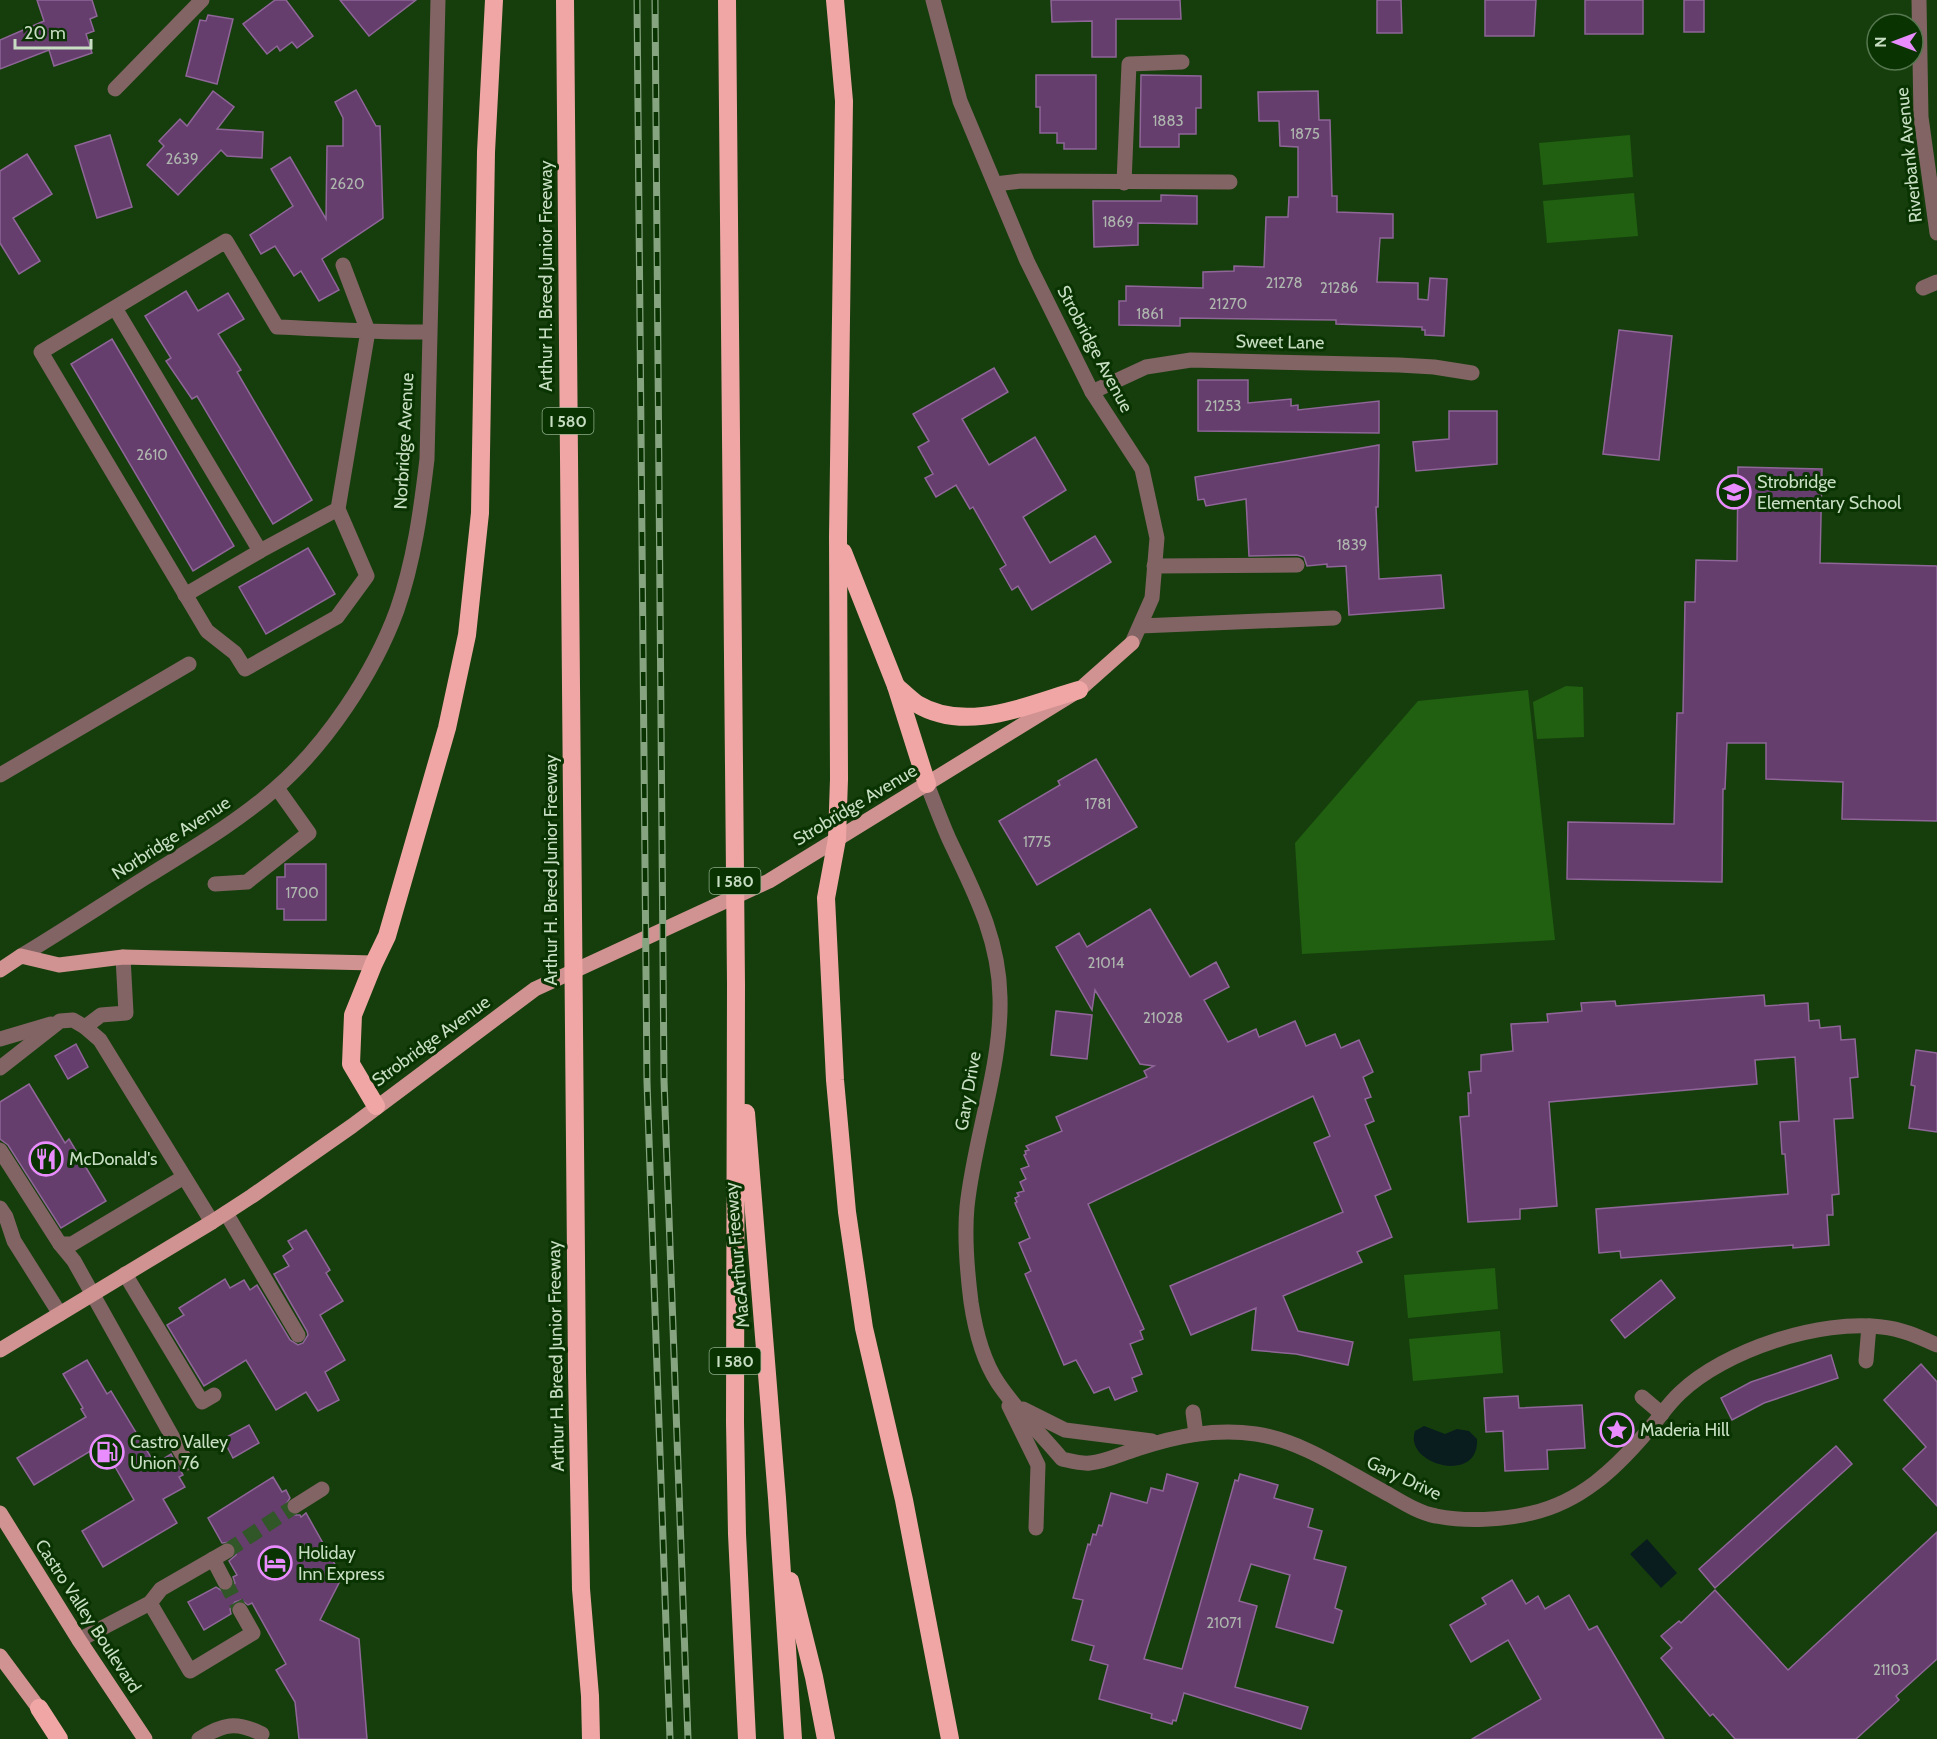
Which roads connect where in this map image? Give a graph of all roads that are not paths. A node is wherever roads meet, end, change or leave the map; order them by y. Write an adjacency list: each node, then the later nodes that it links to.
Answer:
1 (202, 0): 10 (street)
2 (438, 0): 18 (street, Norbridge Avenue)
3 (494, 0): 40 (highway)
4 (565, 0): 88 (highway, Arthur H. Breed Junior Freeway / I 580)
5 (728, 0): 42 (highway, I 580)
6 (835, 0): 22 (highway)
7 (933, 0): 13 (street, Strobridge Avenue)
8 (1919, 0): 14 (street, Riverbank Avenue)
9 (1182, 62): 12 (street)
10 (115, 89)
11 (1230, 182): 12 (street)
12 (1124, 183): 13 (street)
13 (994, 184): 20 (street, Strobridge Avenue)
14 (1937, 233)
15 (343, 265): 17 (street)
16 (115, 308): 17 (street); 23 (street); 26 (street)
17 (368, 331): 18 (street); 21 (street)
18 (429, 333): 35 (street, Norbridge Avenue)
19 (1472, 373): 20 (street, Sweet Lane)
20 (1092, 392): 25 (street, Strobridge Avenue)
21 (338, 509): 23 (street); 26 (street)
22 (838, 537): 31 (highway); 36 (highway)
23 (260, 551): 26 (street)
24 (1297, 565): 25 (street)
25 (1154, 566): 28 (street, Strobridge Avenue)
26 (185, 595)
27 (1334, 618): 28 (street)
28 (1140, 626): 29 (street, Strobridge Avenue)
29 (1132, 643): 32 (main road, Strobridge Avenue)
30 (189, 664): 33 (street)
31 (896, 686): 32 (highway); 34 (highway)
32 (1079, 690): 34 (main road, Strobridge Avenue)
33 (0, 775)
34 (927, 784): 36 (main road, Strobridge Avenue); 64 (street, Gary Drive)
35 (277, 788): 37 (street); 38 (street, Norbridge Avenue)
36 (837, 838): 47 (main road, Strobridge Avenue); 92 (highway)
37 (215, 884)
38 (21, 956): 39 (main road); 41 (main road)
39 (123, 957): 40 (main road); 44 (street)
40 (374, 963): 47 (highway)
41 (0, 970)
42 (736, 984): 77 (highway, MacArthur Freeway / I 580); 89 (highway, I 580)
43 (60, 1021): 44 (street); 45 (street); 46 (street)
44 (85, 1027): 49 (street)
45 (0, 1039)
46 (0, 1068)
47 (376, 1106): 51 (main road, Strobridge Avenue)
48 (0, 1150): 54 (street)
49 (184, 1177): 52 (street); 54 (street)
50 (0, 1208): 53 (street)
51 (226, 1213): 52 (main road, Strobridge Avenue); 60 (street)
52 (212, 1222): 56 (main road, Strobridge Avenue)
53 (14, 1241): 55 (street); 58 (street)
54 (60, 1244): 57 (street)
55 (0, 1249)
56 (125, 1274): 57 (main road, Strobridge Avenue); 65 (street)
57 (93, 1294): 58 (main road, Strobridge Avenue); 72 (street)
58 (60, 1314): 62 (main road, Strobridge Avenue)
59 (1869, 1326): 61 (street, Gary Drive); 63 (street); 69 (street, Gary Drive)
60 (298, 1335)
61 (1937, 1345)
62 (0, 1350)
63 (1866, 1361)
64 (997, 1382): 67 (street, Gary Drive); 76 (street)
65 (214, 1395)
66 (1642, 1396): 69 (street)
67 (1017, 1406): 71 (street, Gary Drive); 71 (street, Gary Drive)
68 (1192, 1412): 70 (street)
69 (1662, 1414): 70 (street, Gary Drive)
70 (1196, 1434): 71 (street, Gary Drive)
71 (1158, 1442)
72 (187, 1463)
73 (322, 1489): 74 (street)
74 (295, 1506)
75 (0, 1513): 81 (main road, Castro Valley Boulevard)
76 (1036, 1528)
77 (780, 1541): 90 (highway, MacArthur Freeway / I 580); 91 (highway)
78 (225, 1582): 79 (street)
79 (150, 1603): 80 (street); 81 (street)
80 (240, 1610)
81 (79, 1640): 86 (main road, Castro Valley Boulevard)
82 (0, 1656): 83 (main road)
83 (39, 1708): 85 (highway)
84 (262, 1734): 87 (street)
85 (61, 1739)
86 (145, 1739)
87 (199, 1739)
88 (591, 1739)
89 (747, 1739)
90 (793, 1739)
91 (826, 1739)
92 (950, 1739)

